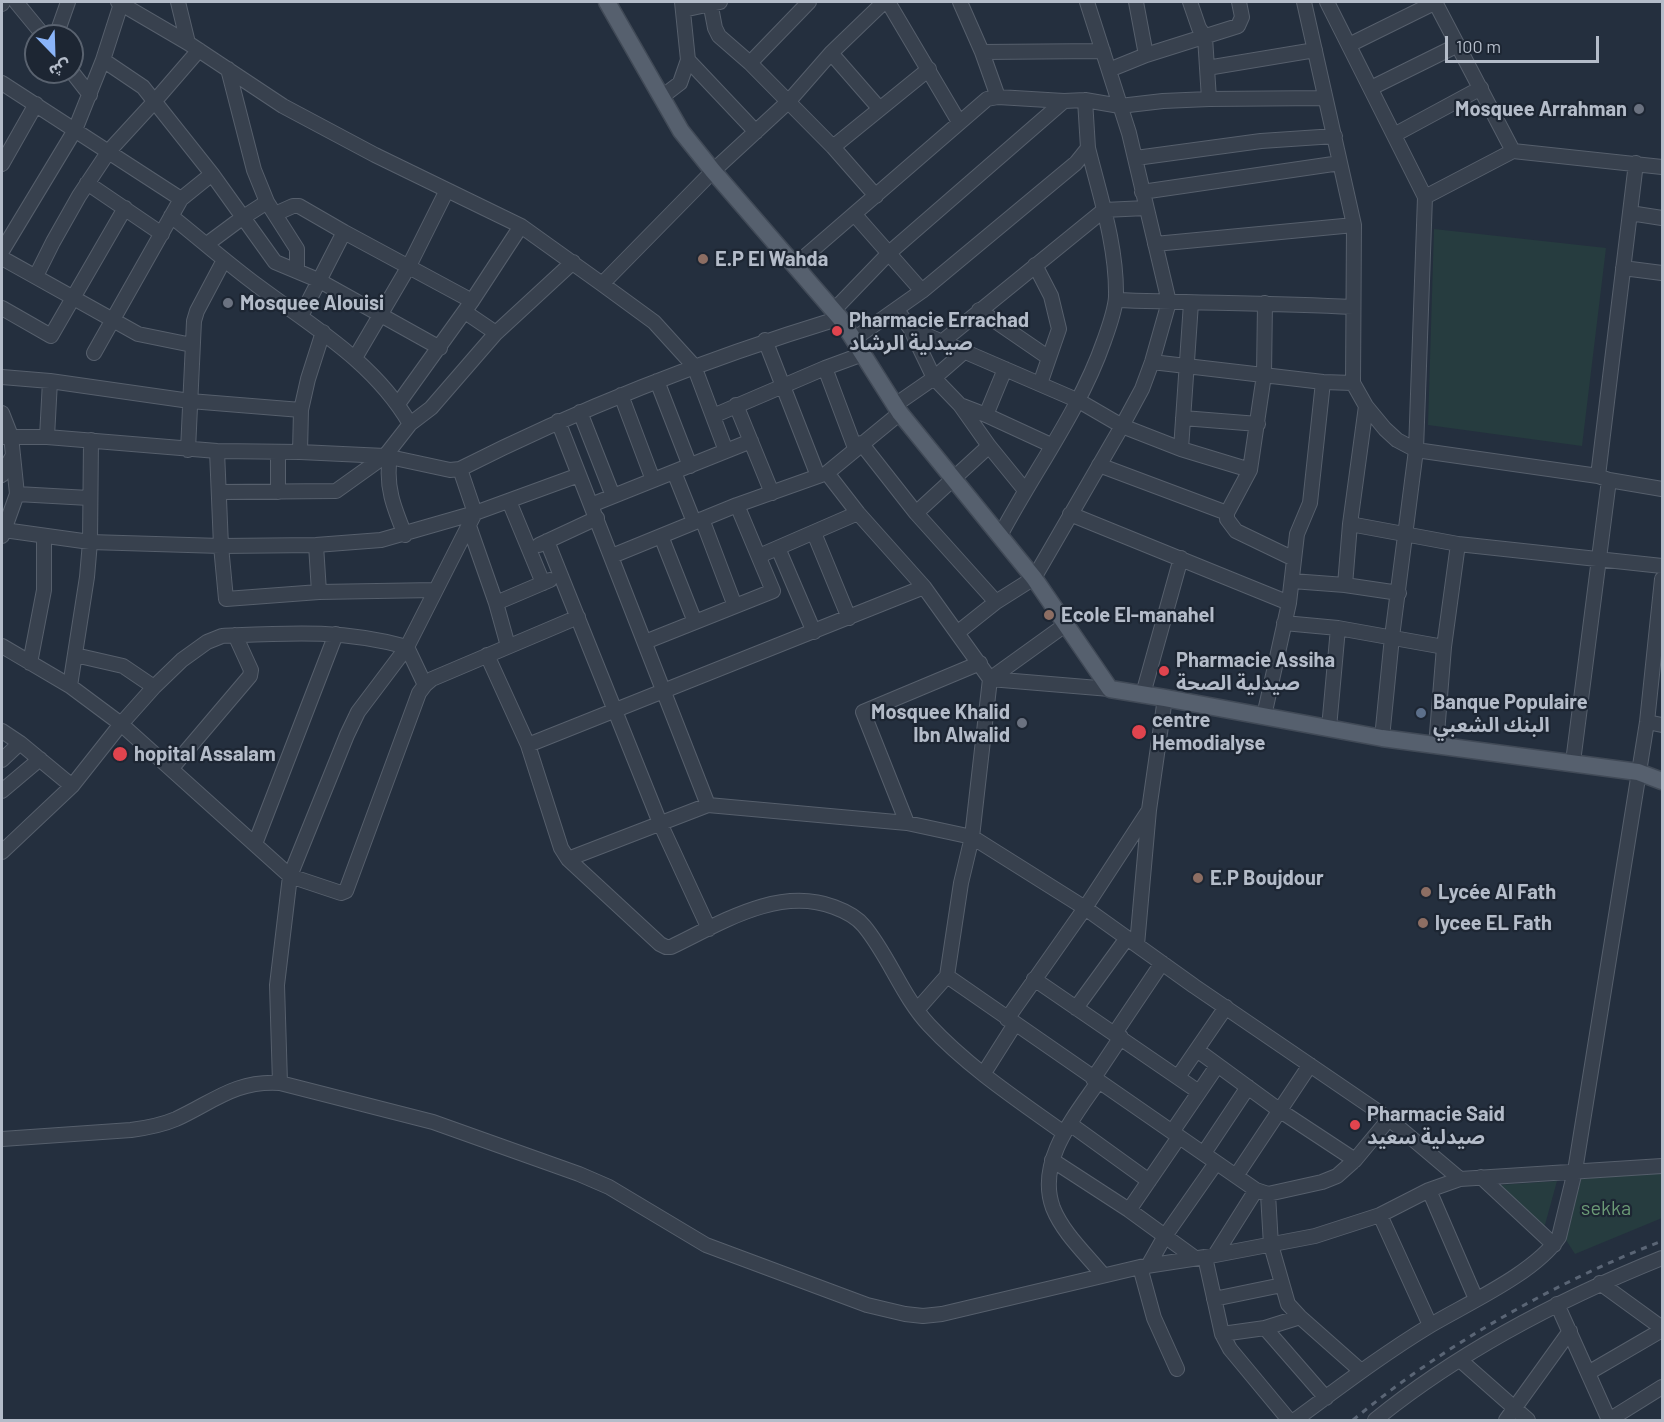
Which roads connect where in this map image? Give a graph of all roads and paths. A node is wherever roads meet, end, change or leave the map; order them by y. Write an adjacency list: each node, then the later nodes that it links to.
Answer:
1 (16, 2): 18 (street)
2 (68, 2): 19 (street)
3 (178, 2): 23 (street)
4 (607, 2): 41 (main road)
5 (714, 2): 17 (street); 31 (street)
6 (809, 2): 31 (street)
7 (886, 2): 27 (street); 34 (street)
8 (960, 2): 26 (street)
9 (1086, 2): 25 (street)
10 (1136, 2): 28 (street)
11 (1190, 2): 20 (street)
12 (1239, 2): 20 (street)
13 (1304, 2): 24 (street)
14 (1328, 2): 21 (street)
15 (1436, 2): 21 (street); 22 (street)
16 (119, 3): 23 (street); 29 (street)
17 (682, 6): 30 (street)
18 (34, 24)
19 (60, 24)
20 (1205, 37): 28 (street); 32 (street)
21 (1349, 45): 38 (street)
22 (1458, 45): 38 (street); 39 (street)
23 (193, 46): 33 (street); 48 (street)
24 (1315, 50): 32 (street); 44 (street)
25 (1103, 51): 26 (street); 35 (street)
26 (982, 52): 42 (street)
27 (831, 53): 46 (street); 51 (street)
28 (1146, 55): 35 (street)
29 (103, 60): 40 (street); 48 (street)
30 (688, 60): 41 (street); 54 (street)
31 (750, 63): 46 (street)
32 (1208, 68): 43 (street)
33 (228, 69): 69 (street); 74 (street)
34 (929, 69): 51 (street); 52 (street)
35 (1109, 70): 50 (street)
36 (2, 83): 49 (street)
37 (81, 84): 40 (street)
38 (1371, 88): 55 (street)
39 (1480, 88): 55 (street); 60 (street)
40 (90, 95): 53 (street)
41 (663, 96): 66 (main road)
42 (998, 97): 47 (street); 52 (street)
43 (1209, 99): 44 (street); 50 (street)
44 (1325, 99): 56 (street)
45 (1084, 100): 47 (street); 50 (street); 58 (street)
46 (789, 101): 54 (street); 57 (street)
47 (1064, 101): 91 (street)
48 (154, 102): 59 (street); 67 (street)
49 (36, 104): 53 (street); 64 (street)
50 (1120, 106): 61 (street)
51 (879, 108): 57 (street)
52 (959, 122): 71 (street)
53 (75, 130): 59 (street); 90 (street)
54 (756, 132): 66 (street)
55 (1394, 135): 72 (street)
56 (1335, 136): 61 (street); 62 (street)
57 (833, 147): 71 (street)
58 (1088, 148): 77 (street); 104 (street)
59 (109, 151): 68 (street); 73 (street)
60 (1513, 151): 63 (street); 72 (street)
61 (1136, 158): 70 (street)
62 (1340, 163): 70 (street); 84 (street)
63 (1636, 163): 65 (street); 78 (street)
64 (2, 164)
65 (1662, 167)
66 (713, 171): 97 (main road); 103 (street)
67 (212, 174): 73 (street); 82 (street)
68 (87, 183): 75 (street); 101 (street)
69 (447, 190): 85 (street); 96 (street)
70 (1142, 192): 76 (street)
71 (876, 196): 80 (street)
72 (1425, 198): 173 (street)
73 (181, 200): 81 (street)
74 (267, 202): 79 (street); 82 (street)
75 (124, 208): 87 (street); 105 (street)
76 (1146, 208): 77 (street); 88 (street)
77 (1104, 210): 95 (street); 106 (street)
78 (1630, 213): 83 (street); 98 (street)
79 (275, 214): 86 (street); 99 (street)
80 (855, 214): 91 (street); 97 (street)
81 (171, 216): 87 (street); 89 (street)
82 (242, 218): 89 (street); 99 (street)
83 (1662, 218)
84 (1354, 225): 88 (street); 112 (street)
85 (521, 226): 94 (street); 110 (street)
86 (344, 232): 96 (street); 102 (street)
87 (162, 234): 118 (street)
88 (1155, 243): 107 (street)
89 (207, 244): 93 (street)
90 (2, 251)
91 (889, 253): 104 (street); 116 (street)
92 (2, 258): 101 (street)
93 (224, 260): 117 (street); 125 (street)
94 (573, 262): 103 (street); 121 (street)
95 (1035, 265): 114 (street); 131 (street)
96 (409, 266): 110 (street); 115 (street)
97 (794, 266): 116 (main road)
98 (1623, 268): 100 (street); 189 (street)
99 (297, 271): 102 (street)
100 (1662, 273)
101 (36, 276): 105 (street)
102 (318, 280): 115 (street); 117 (street)
103 (602, 284): 133 (street)
104 (922, 291): 113 (street)
105 (74, 298): 111 (street); 118 (street)
106 (1116, 300): 107 (street); 148 (street)
107 (1168, 302): 108 (street); 132 (street)
108 (1191, 303): 109 (street); 134 (street)
109 (1265, 303): 112 (street); 137 (street)
110 (469, 307): 121 (street); 126 (street)
111 (2, 308)
112 (1353, 308): 143 (street)
113 (897, 310): 119 (street); 122 (street)
114 (979, 310): 124 (street); 131 (street)
115 (381, 313): 126 (street); 130 (street)
116 (837, 314): 122 (main road); 123 (street)
117 (301, 316): 120 (street)
118 (112, 320): 125 (street); 128 (street)
119 (910, 328): 124 (street); 139 (street)
120 (323, 332): 130 (street); 154 (street)
121 (496, 333): 161 (street)
122 (854, 339): 129 (main road)
123 (765, 340): 133 (street); 145 (street)
124 (944, 341): 127 (street)
125 (192, 345): 147 (street)
126 (440, 348): 149 (street)
127 (965, 351): 136 (street); 139 (street)
128 (94, 353)
129 (863, 354): 135 (street); 153 (main road)
130 (355, 358): 149 (street)
131 (1049, 358): 144 (street)
132 (1152, 362): 134 (street); 163 (street)
133 (694, 366): 141 (street); 158 (street)
134 (1186, 367): 137 (street); 159 (street)
135 (825, 368): 145 (street); 168 (street)
136 (1005, 369): 144 (street); 157 (street)
137 (1264, 375): 142 (street); 162 (street)
138 (2, 377): 140 (street)
139 (934, 378): 151 (street); 153 (street)
140 (50, 381): 147 (street); 165 (street)
141 (657, 381): 146 (street); 181 (street)
142 (1323, 382): 143 (street); 227 (street)
143 (1353, 383): 152 (street)
144 (1040, 384): 148 (street)
145 (782, 387): 150 (street); 185 (street)
146 (621, 395): 155 (street); 190 (street)
147 (190, 401): 154 (street); 172 (street)
148 (1079, 401): 163 (street); 170 (street)
149 (398, 404): 161 (street)
150 (736, 405): 158 (street); 167 (street)
151 (960, 405): 157 (street); 169 (street)
152 (1366, 406): 173 (street); 208 (street)
153 (897, 409): 168 (street); 188 (main road)
154 (301, 410): 177 (street)
155 (580, 412): 160 (street); 197 (street)
156 (2, 413): 164 (street)
157 (986, 415): 170 (street)
158 (713, 416): 175 (street)
159 (1183, 418): 162 (street); 171 (street)
160 (558, 421): 182 (street); 187 (street)
161 (410, 424): 179 (street)
162 (1258, 424): 183 (street)
163 (1122, 426): 171 (street); 180 (street)
164 (6, 436): 165 (street); 178 (street)
165 (47, 437): 166 (street)
166 (91, 440): 172 (street); 198 (street)
167 (751, 441): 175 (street); 195 (street)
168 (858, 446): 185 (street); 204 (street)
169 (989, 446): 188 (street); 191 (street)
170 (1051, 446): 191 (street)
171 (1181, 449): 183 (street)
172 (188, 450): 174 (street)
173 (1416, 450): 189 (street); 214 (street)
174 (217, 451): 176 (street); 193 (street)
175 (726, 451): 181 (street)
176 (278, 452): 177 (street); 194 (street)
177 (300, 452): 179 (street)
178 (13, 455): 186 (street); 196 (street)
179 (388, 457): 182 (street); 194 (street); 213 (street)
180 (1099, 465): 205 (street); 206 (street)
181 (690, 466): 184 (street)
182 (459, 469): 202 (street)
183 (1250, 470): 205 (street)
184 (674, 472): 190 (street); 207 (street)
185 (822, 474): 195 (street); 203 (street)
186 (2, 475)
187 (579, 475): 199 (street); 201 (street)
188 (954, 478): 204 (street); 212 (main road)
189 (1604, 478): 192 (street); 228 (street)
190 (653, 480): 197 (street)
191 (1024, 489): 212 (street)
192 (1662, 489)
193 (219, 492): 194 (street); 221 (street)
194 (278, 492)
195 (772, 493): 200 (street)
196 (16, 494): 198 (street); 210 (street)
197 (613, 496): 201 (street)
198 (89, 498): 218 (street)
199 (509, 501): 202 (street); 223 (street)
200 (737, 505): 207 (street); 225 (street)
201 (594, 512): 217 (street); 224 (street)
202 (475, 513): 209 (street); 213 (street)
203 (858, 513): 211 (street); 237 (street)
204 (916, 513): 241 (street)
205 (1227, 513): 227 (street)
206 (1070, 514): 226 (street); 231 (street)
207 (698, 521): 216 (street); 244 (street)
208 (1350, 524): 214 (street); 236 (street)
209 (469, 526): 238 (street); 242 (street)
210 (3, 533): 215 (street)
211 (814, 533): 222 (street); 246 (street)
212 (1000, 534): 231 (main road)
213 (405, 535): 220 (street)
214 (1405, 535): 219 (street); 240 (street)
215 (44, 536): 218 (street); 263 (street)
216 (661, 536): 224 (street); 247 (street)
217 (547, 541): 223 (street); 230 (street)
218 (90, 542): 221 (street); 261 (street)
219 (1458, 544): 228 (street); 260 (street)
220 (316, 545): 221 (street); 239 (street)
221 (221, 546): 239 (street)
222 (778, 548): 225 (street); 251 (street)
223 (529, 549): 234 (street)
224 (612, 556): 256 (street)
225 (759, 556): 244 (street)
226 (1181, 558): 243 (street); 271 (street)
227 (1292, 558): 233 (street)
228 (1600, 559): 229 (street); 286 (street)
229 (1662, 566)
230 (561, 575): 234 (street); 245 (street)
231 (1034, 578): 241 (street); 249 (main road)
232 (1662, 579): 235 (street)
233 (1292, 581): 236 (street); 243 (street)
234 (543, 583): 242 (street)
235 (1662, 584): 275 (street)
236 (1345, 585): 240 (street)
237 (924, 587): 246 (street); 252 (street)
238 (435, 590): 239 (street); 259 (street)
239 (319, 592)
240 (1399, 593): 255 (street)
241 (996, 602): 252 (street)
242 (496, 603): 257 (street)
243 (1289, 603): 248 (street)
244 (735, 606): 247 (street)
245 (578, 616): 257 (street); 273 (street)
246 (849, 618): 251 (street)
247 (695, 622): 256 (street)
248 (1284, 623): 250 (street); 274 (street)
249 (1065, 625): 265 (street); 269 (main road)
250 (1338, 628): 255 (street); 278 (street)
251 (814, 632): 270 (street)
252 (957, 633): 264 (street)
253 (336, 634): 254 (street); 259 (street); 297 (street)
254 (235, 635): 268 (street); 287 (street)
255 (1392, 638): 260 (street); 280 (street)
256 (645, 642): 270 (street)
257 (508, 645): 262 (street)
258 (2, 646): 263 (street)
259 (407, 647): 266 (street); 300 (street)
260 (1444, 647): 283 (street)
261 (75, 655): 267 (street); 268 (street)
262 (487, 655): 266 (street); 282 (street)
263 (30, 663): 267 (street)
264 (980, 663): 265 (street); 295 (street)
265 (990, 679): 269 (street); 296 (street)
266 (425, 684): 300 (street)
267 (70, 686): 276 (street)
268 (154, 687): 276 (street)
269 (1110, 689): 271 (main road)
270 (664, 692): 273 (street); 292 (street)
271 (1143, 694): 272 (main road)
272 (1166, 698): 274 (main road); 293 (street)
273 (616, 710): 282 (street); 294 (street)
274 (1264, 716): 278 (main road)
275 (1647, 722): 277 (street); 288 (street)
276 (121, 724): 287 (street); 290 (street)
277 (1662, 724)
278 (1329, 728): 280 (main road)
279 (2, 731): 281 (street)
280 (1382, 738): 283 (main road)
281 (20, 743): 284 (street); 285 (street)
282 (528, 745): 299 (street)
283 (1436, 746): 286 (main road)
284 (40, 759): 290 (street); 291 (street)
285 (2, 760)
286 (1573, 762): 288 (main road)
287 (171, 769): 297 (street)
288 (1638, 772): 289 (main road); 331 (street)
289 (1662, 781)
290 (72, 786): 298 (street)
291 (2, 790)
292 (708, 805): 294 (street); 295 (street)
293 (1149, 810): 301 (street); 303 (street)
294 (660, 823): 299 (street); 302 (street)
295 (907, 823): 296 (street)
296 (972, 837): 301 (street); 305 (street)
297 (255, 844): 300 (street)
298 (2, 852)
299 (568, 859): 302 (street)
300 (290, 876): 318 (street)
301 (1085, 908): 303 (street); 306 (street)
302 (709, 929): 309 (street)
303 (1132, 941): 304 (street); 308 (street)
304 (1162, 963): 307 (street); 311 (street)
305 (947, 976): 309 (street); 310 (street)
306 (1034, 979): 308 (street); 310 (street)
307 (1226, 1007): 312 (street); 313 (street)
308 (1076, 1008): 311 (street)
309 (918, 1010): 315 (street)
310 (1011, 1022): 315 (street); 317 (street)
311 (1118, 1035): 316 (street); 317 (street)
312 (1197, 1050): 314 (street); 316 (street)
313 (1310, 1065): 321 (street); 322 (street)
314 (1218, 1066): 319 (street); 320 (street)
315 (984, 1073): 323 (street)
316 (1178, 1077): 320 (street)
317 (1096, 1080): 323 (street); 324 (street)
318 (280, 1083): 325 (street); 346 (street)
319 (1248, 1088): 321 (street); 326 (street)
320 (1199, 1092): 324 (street)
321 (1278, 1110): 328 (street); 332 (street)
322 (1389, 1119): 328 (street); 334 (street)
323 (1067, 1129): 327 (street); 335 (street)
324 (1175, 1135): 326 (street); 335 (street)
325 (2, 1139)
326 (1204, 1153): 329 (street)
327 (1052, 1160): 338 (street); 346 (street)
328 (1355, 1160): 337 (street)
329 (1216, 1163): 332 (street); 340 (street)
330 (1662, 1166): 331 (street)
331 (1575, 1171): 333 (street); 342 (street)
332 (1236, 1176): 337 (street)
333 (1481, 1178): 334 (street); 342 (street)
334 (1460, 1179): 336 (street)
335 (1149, 1180): 338 (street)
336 (1429, 1190): 339 (street); 350 (street)
337 (1262, 1192): 341 (street); 343 (street)
338 (1129, 1210): 340 (street)
339 (1380, 1215): 341 (street); 353 (street)
340 (1165, 1236): 343 (street); 345 (street)
341 (1271, 1245): 343 (street); 348 (street)
342 (1554, 1245): 350 (street)
343 (1205, 1257): 345 (street); 349 (street)
344 (1662, 1258): 347 (street)
345 (1144, 1266): 346 (street); 359 (street)
346 (1103, 1275)
347 (1600, 1283): 351 (street); 355 (street)
348 (1282, 1286): 349 (street); 352 (street)
349 (1214, 1299): 357 (street)
350 (1476, 1299): 353 (street)
351 (1557, 1304): 356 (street); 358 (street)
352 (1300, 1317): 354 (street); 360 (street)
353 (1431, 1325): 360 (street)
354 (1265, 1328): 357 (street); 363 (street)
355 (1662, 1329): 361 (street)
356 (1570, 1331): 361 (street); 364 (street)
357 (1222, 1334): 365 (street)
358 (1460, 1360): 364 (street); 367 (street)
359 (1177, 1369)
360 (1361, 1371): 363 (street)
361 (1588, 1373): 370 (street)
362 (1662, 1387): 370 (street)
363 (1326, 1398): 366 (street)
364 (1515, 1407): 368 (street); 369 (street)
365 (1289, 1420)
366 (1296, 1420)
367 (1375, 1420)
368 (1506, 1420)
369 (1528, 1420)
370 (1609, 1420)

